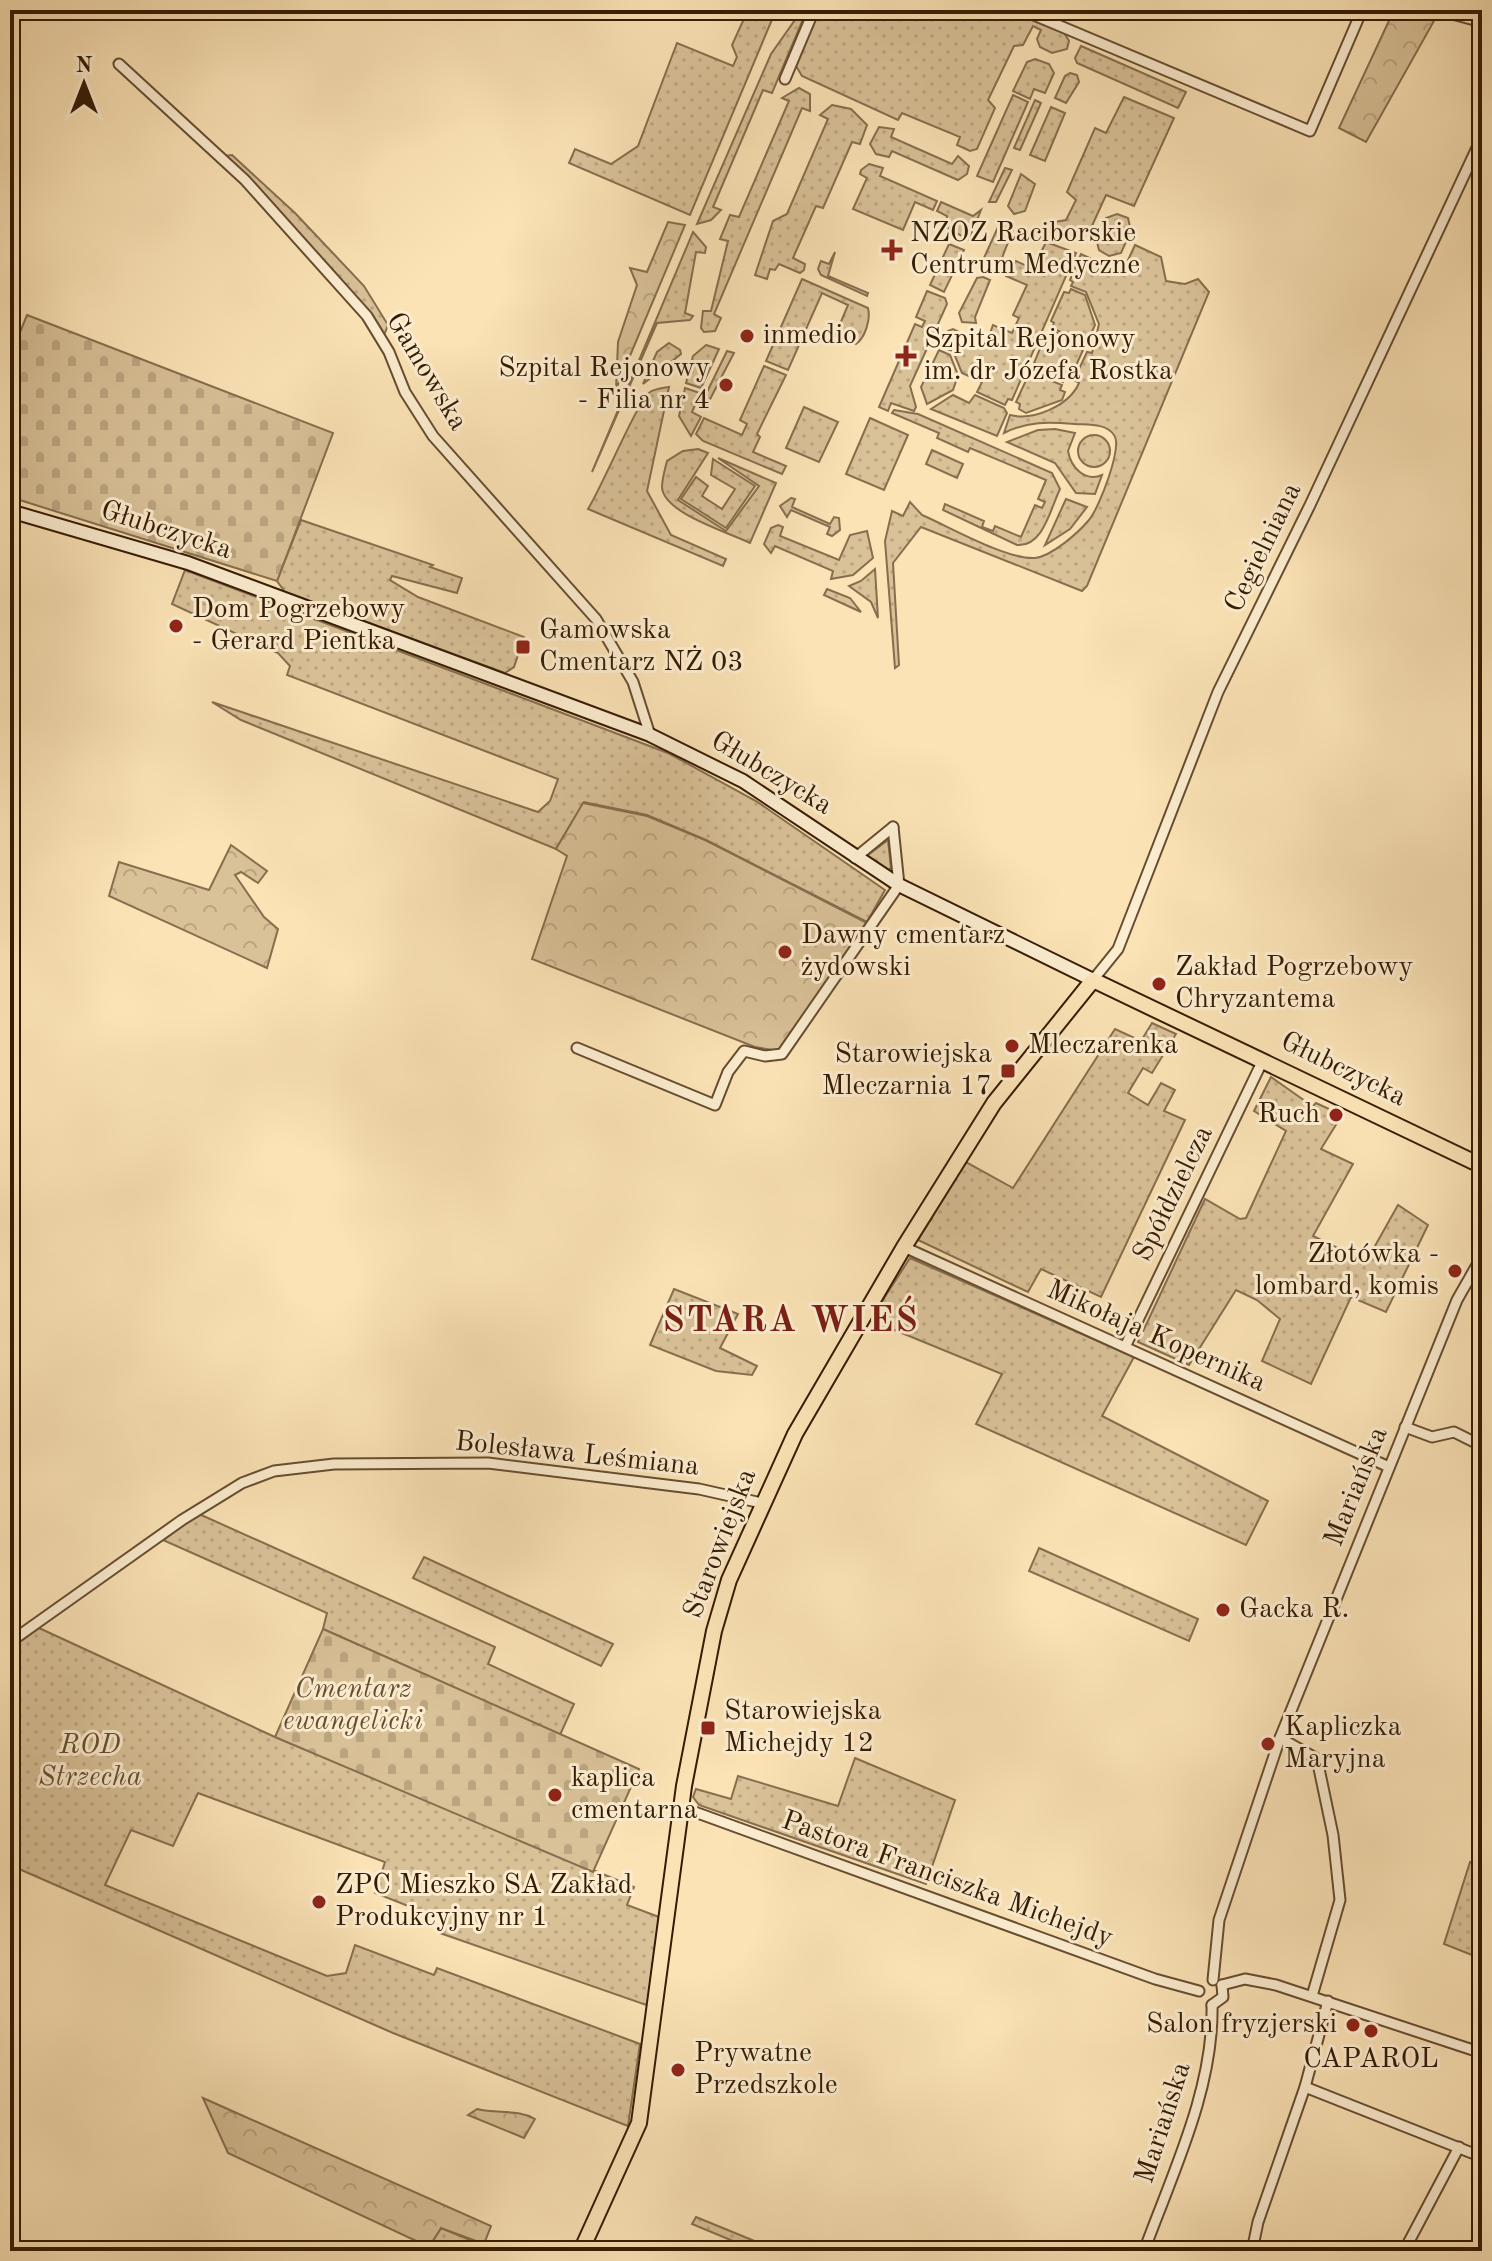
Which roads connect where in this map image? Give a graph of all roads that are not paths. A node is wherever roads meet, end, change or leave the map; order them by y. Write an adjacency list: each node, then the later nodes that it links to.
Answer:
1 (814, 10): 7 (street)
2 (1022, 10): 3 (street)
3 (1362, 10)
4 (1437, 10): 5 (street)
5 (1482, 22)
6 (119, 64): 10 (street, Gamowska)
7 (785, 79)
8 (1482, 137): 13 (street, Cegielniana)
9 (10, 511): 10 (main road, Głubczycka)
10 (650, 735): 11 (main road, Głubczycka)
11 (855, 858): 12 (main road, Głubczycka); 12 (street)
12 (899, 885): 13 (main road, Głubczycka); 14 (street)
13 (1093, 980): 15 (main road, Głubczycka); 17 (main road, Starowiejska)
14 (577, 1048)
15 (1263, 1060): 16 (main road, Głubczycka); 19 (street, Spółdzielcza)
16 (1479, 1161)
17 (904, 1247): 19 (street, Mikołaja Kopernika); 26 (main road, Starowiejska)
18 (1482, 1256): 20 (street, Mariańska)
19 (1125, 1347): 22 (street, Mikołaja Kopernika)
20 (1405, 1427): 21 (street); 22 (street, Mariańska)
21 (1482, 1446)
22 (1389, 1467): 25 (street, Mariańska)
23 (757, 1502): 24 (street, Bolesława Leśmiana)
24 (10, 1642)
25 (1280, 1738): 27 (street, Mariańska); 29 (street)
26 (681, 1807): 28 (street, Pastora Franciszka Michejdy); 36 (main road, Starowiejska)
27 (1218, 1983): 28 (street); 29 (street); 31 (street)
28 (1199, 1991): 31 (street)
29 (1312, 1996): 30 (street)
30 (1328, 2001): 32 (street); 33 (street)
31 (1212, 2005): 37 (street, Mariańska)
32 (1482, 2053)
33 (1305, 2087): 34 (street); 38 (street)
34 (1459, 2147): 35 (street); 39 (street)
35 (1482, 2157)
36 (581, 2251)
37 (1144, 2251)
38 (1252, 2251)
39 (1404, 2251)

